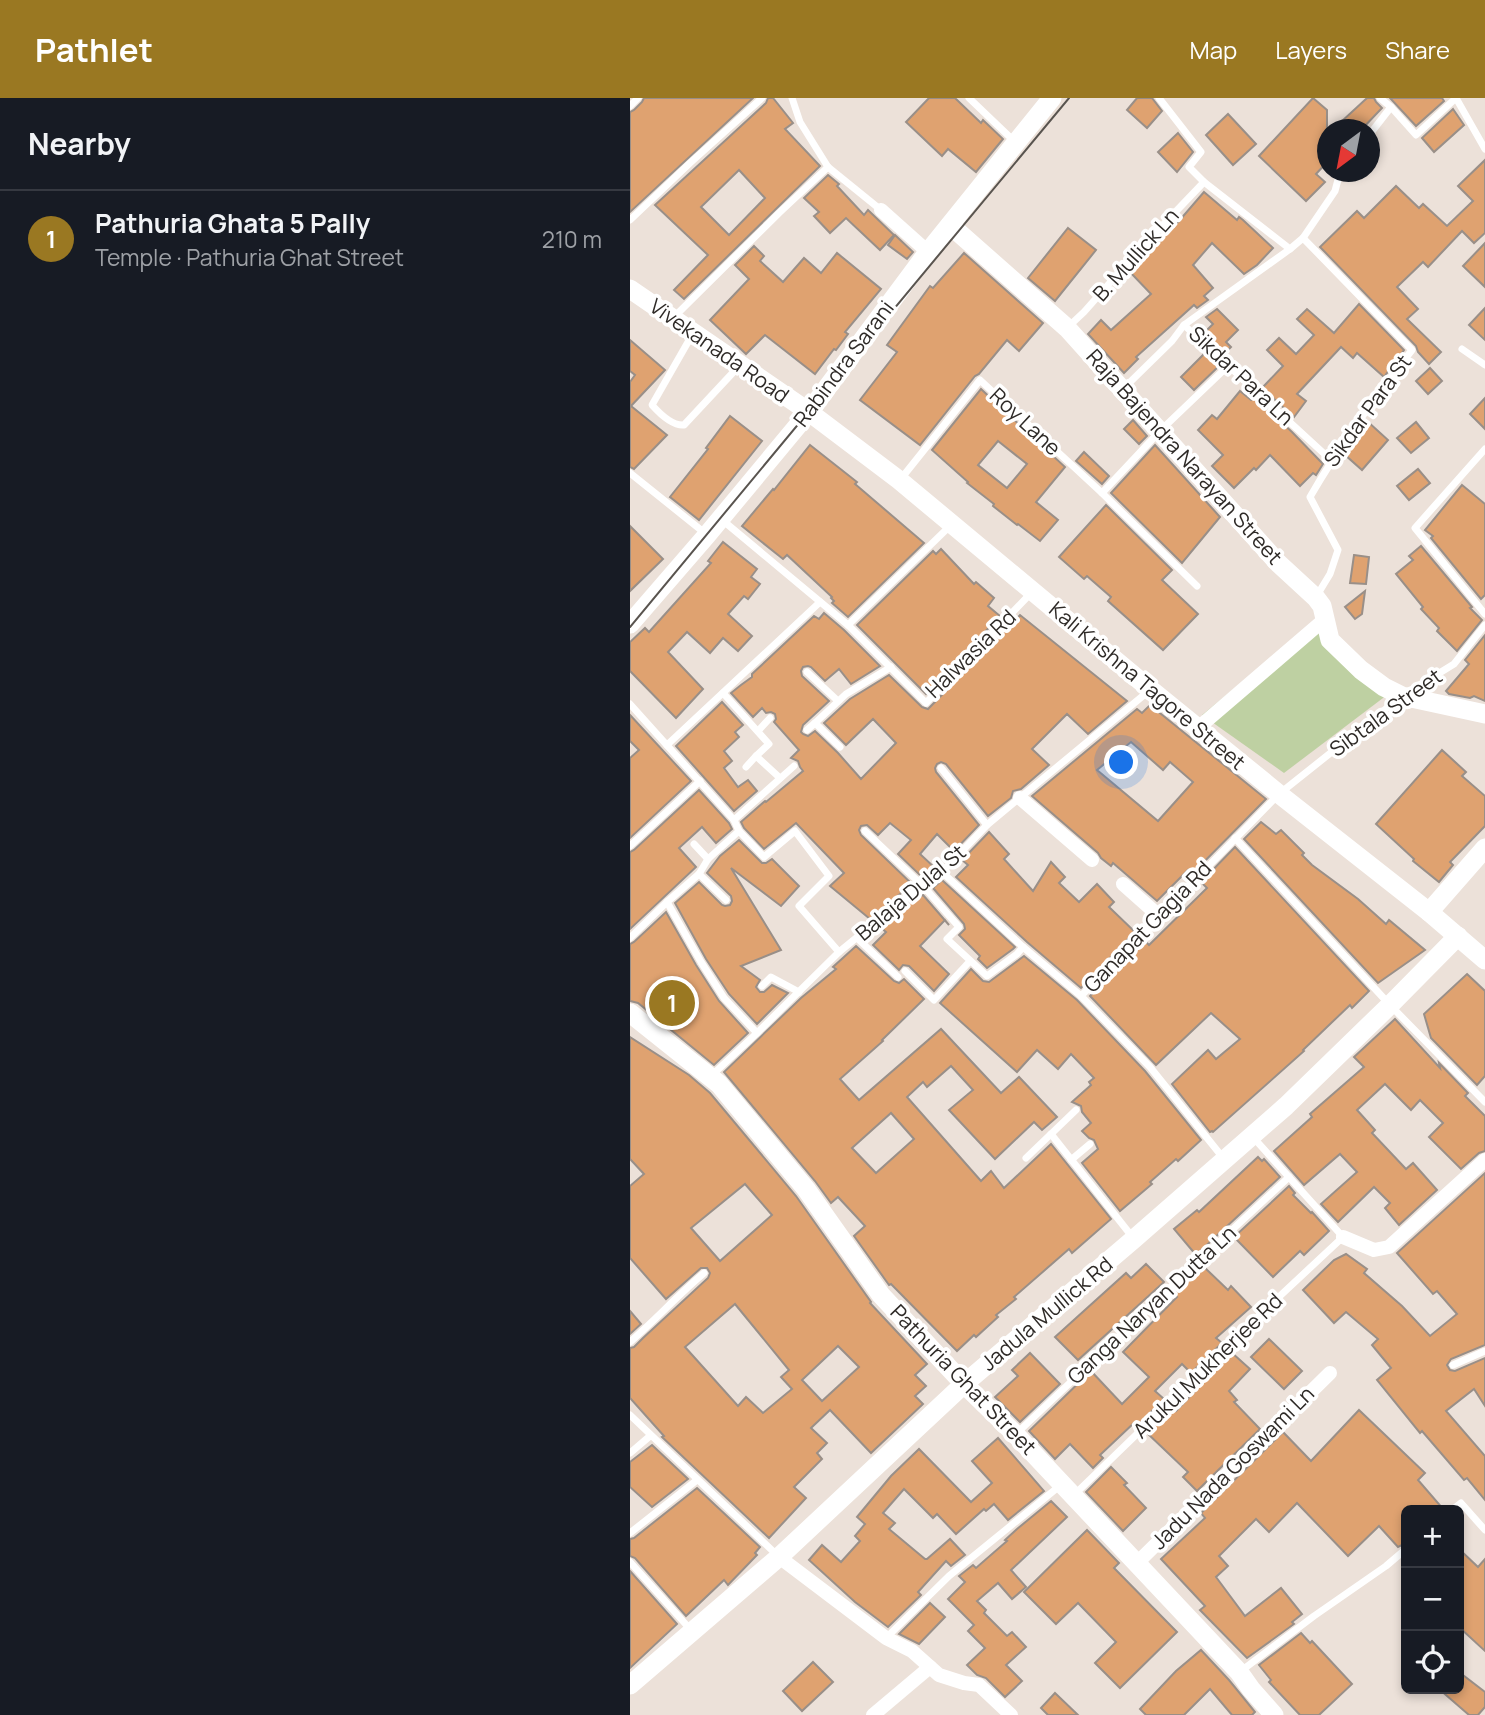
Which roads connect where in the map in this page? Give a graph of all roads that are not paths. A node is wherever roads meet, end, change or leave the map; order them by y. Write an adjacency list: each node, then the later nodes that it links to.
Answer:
1 (638, 98): 9 (lane)
2 (762, 98): 18 (lane)
3 (792, 98): 14 (lane)
4 (969, 98): 12 (lane)
5 (1052, 98): 12 (main road, Rabindra Sarani)
6 (1159, 98): 15 (lane)
7 (1380, 98): 10 (lane)
8 (1456, 98): 10 (lane); 13 (lane)
9 (630, 106)
10 (1391, 107): 11 (lane)
11 (1380, 121)
12 (1016, 143): 19 (main road, Rabindra Sarani)
13 (1485, 149)
14 (828, 167): 17 (lane); 24 (lane)
15 (1204, 182): 21 (lane); 26 (lane, B. Mullick Ln)
16 (1337, 182): 20 (lane)
17 (881, 211): 22 (street)
18 (630, 220)
19 (950, 225): 22 (main road, Rabindra Sarani); 26 (main road, Raja Bajendra Narayan Street)
20 (1303, 238): 21 (lane); 36 (lane, Sikdar Para St)
21 (1290, 250): 25 (lane, Sikdar Para Ln)
22 (928, 252): 33 (main road, Rabindra Sarani)
23 (630, 289): 24 (main road, Vivekanada Road)
24 (673, 318): 27 (main road, Vivekanada Road)
25 (1184, 325): 30 (lane, Sikdar Para Ln); 32 (lane)
26 (1067, 328): 32 (main road, Raja Bajendra Narayan Street)
27 (693, 332): 29 (main road, Vivekanada Road); 29 (lane)
28 (1462, 349): 31 (lane)
29 (740, 365): 33 (main road, Vivekanada Road)
30 (1229, 365): 34 (lane); 36 (lane, Sikdar Para Ln)
31 (1485, 365)
32 (1123, 389): 34 (main road, Raja Bajendra Narayan Street)
33 (809, 412): 38 (main road, Kali Krishna Tagore Street); 40 (main road, Rabindra Sarani)
34 (1161, 430): 39 (lane); 45 (main road, Raja Bajendra Narayan Street)
35 (1485, 449): 47 (lane)
36 (1331, 460): 45 (lane, Sikdar Para St)
37 (630, 473): 42 (lane)
38 (899, 480): 39 (lane, Roy Lane); 41 (main road, Kali Krishna Tagore Street)
39 (1102, 493): 43 (lane)
40 (721, 518): 42 (main road, Rabindra Sarani); 46 (lane, Halwasia Rd)
41 (952, 524): 44 (main road, Kali Krishna Tagore Street); 50 (lane)
42 (707, 535): 49 (main road, Rabindra Sarani)
43 (1197, 586)
44 (1033, 592): 52 (lane, Halwasia Rd); 54 (main road, Kali Krishna Tagore Street)
45 (1316, 598): 48 (main road, Raja Bajendra Narayan Street)
46 (820, 602): 50 (lane, Halwasia Rd); 55 (lane)
47 (1485, 614)
48 (1325, 619): 56 (main road, Raja Bajendra Narayan Street); 62 (street)
49 (630, 624)
50 (848, 625): 52 (lane, Halwasia Rd)
51 (1485, 625): 56 (lane, Sibtala Street)
52 (891, 667): 57 (lane)
53 (807, 672): 57 (lane)
54 (1150, 689): 62 (main road, Kali Krishna Tagore Street); 74 (lane, Balaja Dulal St)
55 (723, 693): 64 (lane); 65 (lane)
56 (1402, 696): 59 (main road, Raja Bajendra Narayan Street); 73 (lane, Sibtala Street)
57 (838, 701): 61 (lane)
58 (630, 704): 65 (lane)
59 (1485, 714)
60 (771, 718): 64 (lane)
61 (815, 723): 63 (lane); 66 (lane)
62 (1198, 728): 73 (main road, Kali Krishna Tagore Street)
63 (807, 730)
64 (758, 731): 67 (lane)
65 (667, 745): 72 (lane)
66 (839, 747)
67 (757, 756): 69 (lane); 71 (lane)
68 (794, 765): 71 (lane)
69 (746, 767)
70 (942, 768): 76 (lane)
71 (780, 778): 75 (lane)
72 (700, 782): 75 (lane); 81 (lane)
73 (1279, 794): 79 (lane, Ganapat Gagia Rd); 91 (main road, Kali Krishna Tagore Street)
74 (1020, 798): 76 (lane, Balaja Dulal St); 84 (street)
75 (734, 820): 77 (lane)
76 (987, 825): 85 (lane, Balaja Dulal St)
77 (739, 831): 83 (lane); 97 (lane)
78 (864, 831): 88 (lane)
79 (1235, 838): 92 (lane, Ganapat Gagia Rd); 105 (lane)
80 (694, 844): 83 (lane)
81 (630, 846)
82 (1485, 848): 91 (main road)
83 (708, 859): 86 (lane)
84 (1092, 860)
85 (942, 872): 88 (lane, Balaja Dulal St); 96 (lane)
86 (699, 874): 89 (lane); 90 (lane)
87 (1123, 884): 92 (street)
88 (924, 887): 95 (lane, Balaja Dulal St); 99 (lane)
89 (726, 900)
90 (667, 902): 94 (lane); 107 (lane)
91 (1429, 912): 93 (main road, Kali Krishna Tagore Street)
92 (1159, 916): 104 (lane, Ganapat Gagia Rd)
93 (1458, 936): 98 (main road, Kali Krishna Tagore Street); 105 (main road, Jadula Mullick Rd)
94 (630, 938)
95 (857, 938): 97 (lane, Balaja Dulal St); 101 (lane)
96 (1023, 947): 99 (lane); 104 (lane)
97 (839, 952): 103 (lane, Balaja Dulal St)
98 (1485, 960)
99 (971, 961): 100 (lane)
100 (905, 971)
101 (898, 977)
102 (762, 986): 103 (lane)
103 (799, 992): 107 (lane, Balaja Dulal St)
104 (1081, 996): 115 (lane, Ganapat Gagia Rd)
105 (1390, 1005): 109 (lane); 112 (main road, Jadula Mullick Rd)
106 (630, 1013): 108 (main road, Pathuria Ghat Street)
107 (757, 1033): 108 (lane, Balaja Dulal St)
108 (710, 1077): 126 (main road, Pathuria Ghat Street)
109 (1485, 1102)
110 (1076, 1110): 111 (lane)
111 (1051, 1134): 114 (lane); 116 (lane)
112 (1251, 1135): 115 (main road, Jadula Mullick Rd); 118 (lane)
113 (1090, 1144): 116 (lane)
114 (1026, 1158)
115 (1224, 1158): 120 (main road, Jadula Mullick Rd)
116 (1070, 1160): 120 (lane)
117 (1485, 1160): 119 (street)
118 (1289, 1177): 119 (lane); 128 (lane, Ganga Naryan Dutta Ln)
119 (1343, 1237): 132 (lane, Arukul Mukherjee Rd)
120 (1135, 1239): 126 (main road, Jadula Mullick Rd)
121 (704, 1273): 122 (lane)
122 (630, 1342)
123 (1485, 1351): 124 (lane)
124 (1453, 1365)
125 (1330, 1373): 139 (street, Jadu Nada Goswami Ln)
126 (964, 1384): 128 (main road, Pathuria Ghat Street); 137 (main road, Jadula Mullick Rd)
127 (630, 1415): 129 (lane)
128 (1016, 1434): 132 (main road, Pathuria Ghat Street)
129 (650, 1436): 130 (lane); 131 (lane)
130 (630, 1453)
131 (696, 1480): 135 (lane); 137 (lane)
132 (1068, 1490): 139 (main road, Pathuria Ghat Street); 141 (lane, Arukul Mukherjee Rd)
133 (1464, 1506): 134 (lane)
134 (1485, 1530)
135 (630, 1533)
136 (1401, 1553): 143 (lane)
137 (779, 1557): 140 (main road, Jadula Mullick Rd); 141 (street)
138 (630, 1562): 140 (lane)
139 (1137, 1563): 143 (main road, Pathuria Ghat Street)
140 (692, 1632): 144 (main road, Jadula Mullick Rd)
141 (886, 1638): 142 (street)
142 (930, 1667): 145 (street); 146 (street)
143 (1239, 1672): 147 (main road, Pathuria Ghat Street)
144 (630, 1685)
145 (873, 1715)
146 (1011, 1715)
147 (1274, 1715)

